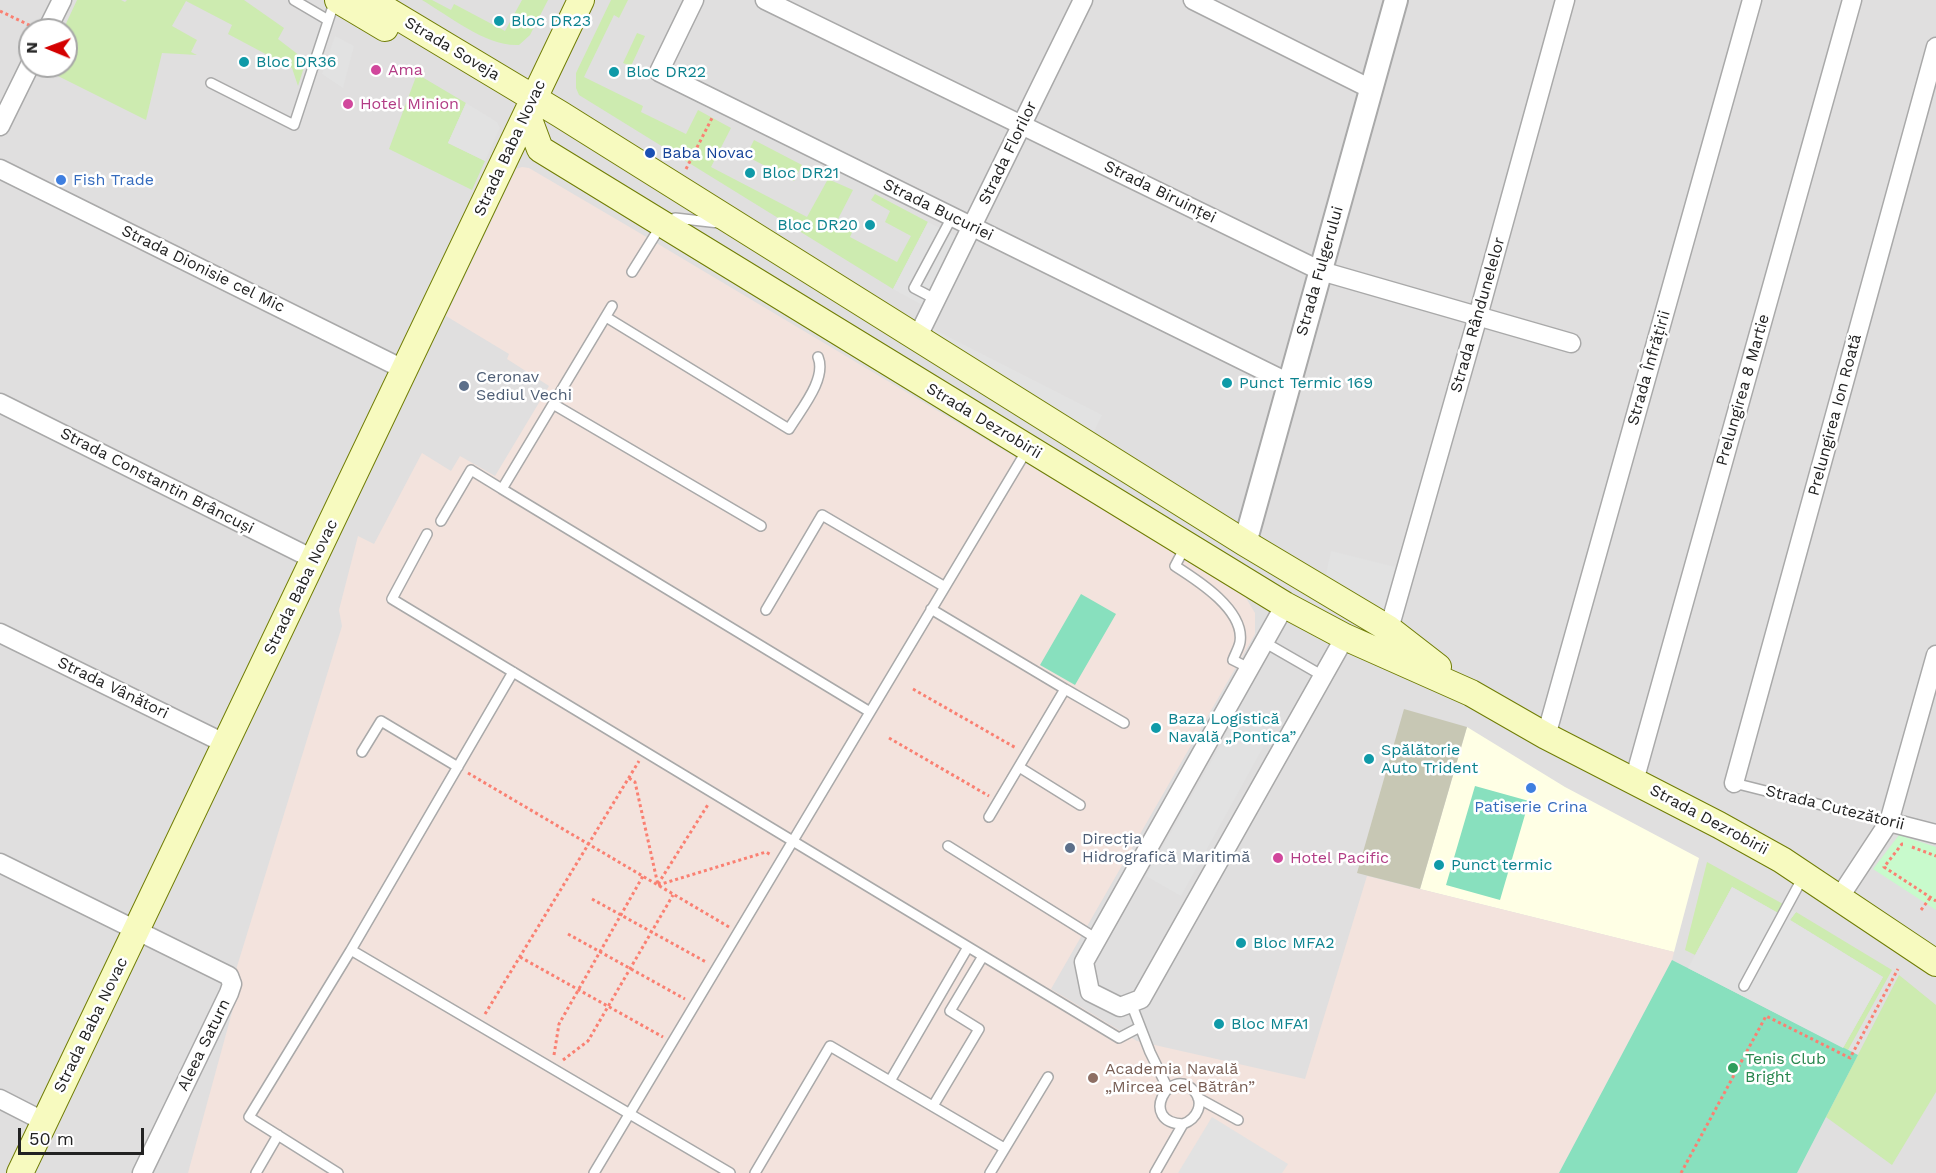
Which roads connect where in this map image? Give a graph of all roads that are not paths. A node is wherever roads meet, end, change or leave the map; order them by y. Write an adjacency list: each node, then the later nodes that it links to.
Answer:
1 (62, 0): 14 (street)
2 (294, 0): 13 (lane)
3 (370, 0): 19 (main road, Strada Soveja)
4 (581, 0): 19 (main road, Strada Baba Novac)
5 (694, 0): 23 (street, Strada Bucuriei)
6 (765, 0): 20 (street, Strada Biruinței)
7 (1083, 0): 20 (street, Strada Florilor)
8 (1193, 0): 18 (street)
9 (1396, 0): 18 (street, Strada Fulgerului)
10 (1565, 0): 31 (street, Strada Rândunelelor)
11 (1752, 0): 64 (street, Strada Înfrățirii)
12 (1852, 0): 69 (street, Prelungirea 8 Martie)
13 (334, 7): 17 (lane); 19 (main road, Strada Soveja)
14 (48, 18)
15 (1936, 47): 70 (street, Prelungirea Ion Roată)
16 (24, 78): 21 (street)
17 (211, 83)
18 (1371, 89): 27 (street, Strada Fulgerului)
19 (530, 106): 24 (main road, Strada Dezrobirii); 25 (main road, Strada Dezrobirii); 36 (main road, Strada Baba Novac)
20 (1022, 124): 26 (street, Strada Florilor); 27 (street, Strada Biruinței)
21 (0, 126)
22 (0, 169): 36 (street, Strada Dionisie cel Mic)
23 (952, 217): 26 (street, Strada Bucuriei); 29 (lane)
24 (662, 224): 25 (lane); 28 (lane); 40 (main road, Strada Dezrobirii)
25 (736, 225): 33 (main road, Strada Dezrobirii)
26 (971, 226): 29 (street, Strada Florilor); 37 (street, Strada Bucuriei)
27 (1321, 271): 31 (street, Strada Biruinței); 37 (street, Strada Fulgerului)
28 (632, 272)
29 (935, 299): 33 (street, Strada Florilor)
30 (612, 306): 32 (lane)
31 (1478, 316): 34 (street, Strada Biruinței); 52 (street, Strada Rândunelelor)
32 (606, 317): 35 (lane); 39 (lane)
33 (917, 338): 45 (main road, Strada Dezrobirii)
34 (1571, 343)
35 (818, 357)
36 (405, 370): 47 (main road, Strada Baba Novac)
37 (1288, 383): 45 (street, Strada Fulgerului)
38 (0, 403): 47 (street, Strada Constantin Brâncuși)
39 (553, 404): 41 (lane); 43 (lane)
40 (1028, 448): 46 (main road, Strada Dezrobirii); 48 (lane)
41 (502, 489): 42 (lane); 62 (lane)
42 (441, 520)
43 (761, 526)
44 (427, 534): 58 (lane)
45 (1245, 543): 52 (main road, Strada Dezrobirii)
46 (1186, 545): 49 (main road, Strada Dezrobirii); 57 (lane)
47 (315, 560): 65 (main road, Strada Baba Novac)
48 (945, 587): 50 (lane); 51 (lane)
49 (1285, 605): 54 (main road, Strada Dezrobirii); 55 (street)
50 (932, 609): 60 (lane); 62 (lane)
51 (766, 610)
52 (1389, 629): 61 (main road, Strada Dezrobirii)
53 (0, 633): 65 (street, Strada Vânători)
54 (1345, 637): 59 (street); 61 (main road, Strada Dezrobirii)
55 (1264, 642): 57 (street); 59 (lane)
56 (1936, 655): 73 (street)
57 (1249, 668): 81 (street)
58 (513, 672): 67 (lane); 75 (lane)
59 (1323, 676): 87 (street)
60 (1065, 689): 63 (lane); 68 (lane)
61 (1471, 693): 64 (main road, Strada Dezrobirii)
62 (870, 712): 75 (lane)
63 (1124, 723)
64 (1546, 736): 69 (main road, Strada Dezrobirii)
65 (226, 744): 80 (main road, Strada Baba Novac)
66 (362, 752): 67 (lane)
67 (458, 767): 83 (lane)
68 (1019, 767): 71 (lane); 72 (lane)
69 (1634, 781): 78 (main road, Strada Dezrobirii)
70 (1734, 783): 73 (lane, Strada Cutezătorii)
71 (1080, 805)
72 (989, 817)
73 (1889, 822): 74 (street, Strada Cutezătorii); 79 (street)
74 (1936, 834)
75 (793, 841): 82 (lane); 95 (lane)
76 (948, 846): 81 (lane)
77 (0, 863): 80 (street, Aleea Saturn)
78 (1804, 875): 79 (main road, Strada Dezrobirii); 86 (lane)
79 (1839, 898): 85 (main road, Strada Dezrobirii)
80 (137, 930): 97 (main road, Strada Baba Novac); 102 (street, Aleea Saturn)
81 (1097, 939): 87 (street)
82 (968, 947): 84 (lane); 90 (lane)
83 (351, 950): 95 (lane); 99 (lane)
84 (983, 956): 88 (lane); 94 (lane)
85 (1936, 963)
86 (1744, 986)
87 (1131, 1003): 88 (lane)
88 (1140, 1027): 91 (lane)
89 (1048, 1077): 100 (lane)
90 (890, 1081): 94 (lane); 107 (lane)
91 (1168, 1089): 92 (lane); 98 (lane)
92 (1198, 1098): 96 (lane); 98 (lane)
93 (0, 1099): 97 (street)
94 (933, 1106): 100 (lane)
95 (629, 1114): 105 (lane); 106 (lane)
96 (1238, 1120)
97 (45, 1122): 101 (main road, Strada Baba Novac)
98 (1183, 1124): 109 (lane)
99 (278, 1136): 103 (lane); 104 (lane)
100 (1004, 1148): 108 (lane)
101 (20, 1173)
102 (142, 1173)
103 (256, 1173)
104 (338, 1173)
105 (594, 1173)
106 (730, 1173)
107 (755, 1173)
108 (990, 1173)
109 (1155, 1173)

